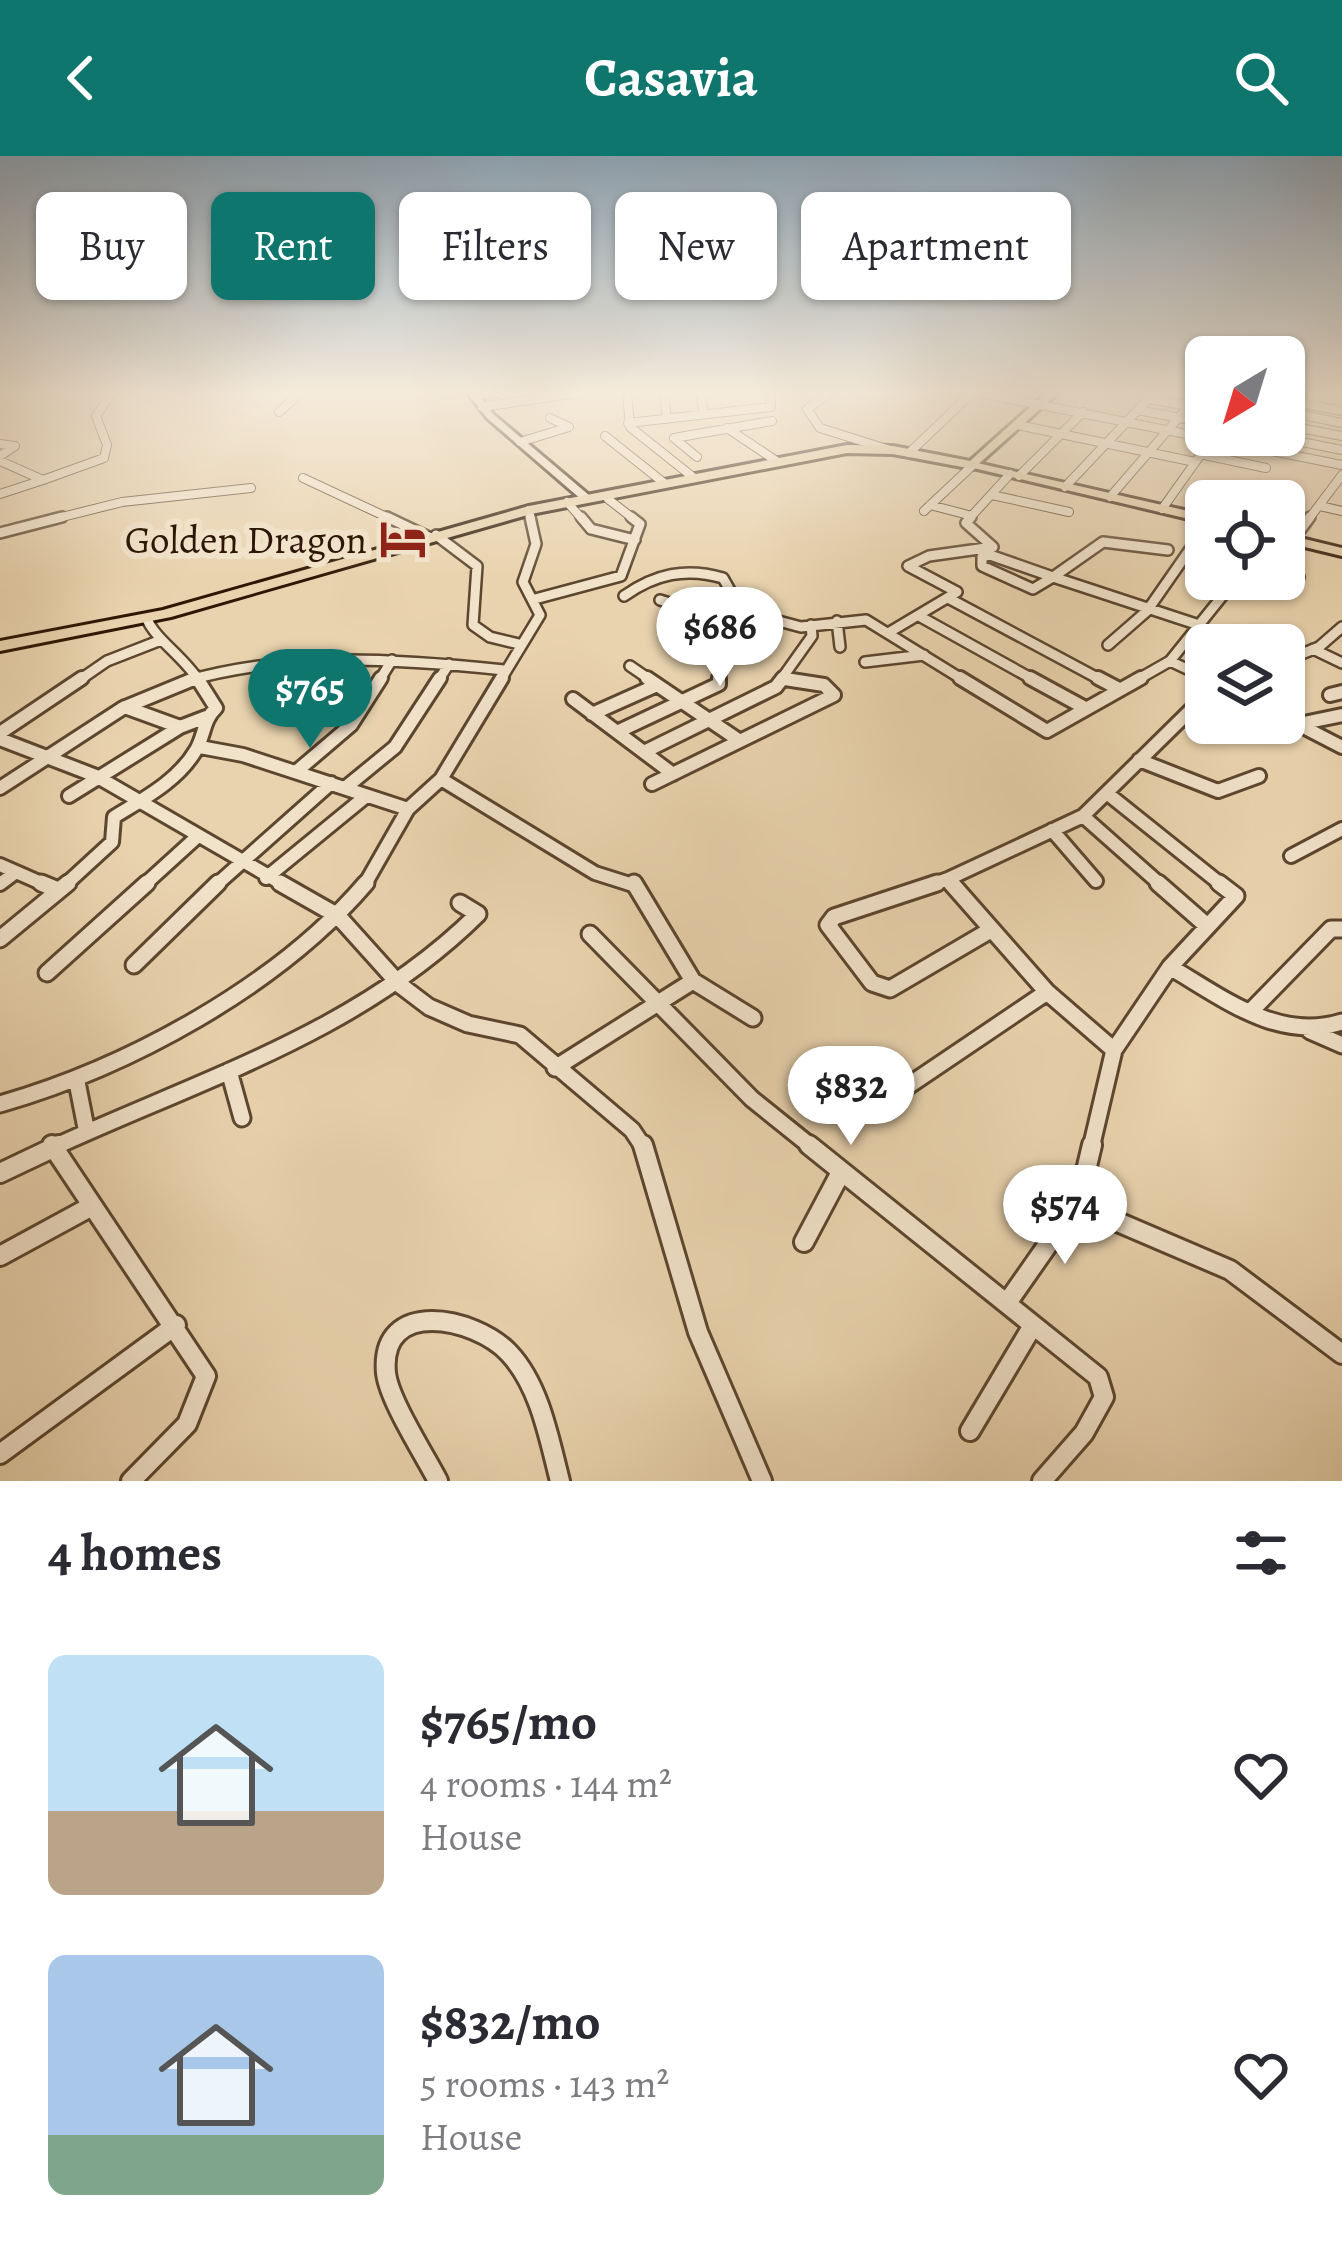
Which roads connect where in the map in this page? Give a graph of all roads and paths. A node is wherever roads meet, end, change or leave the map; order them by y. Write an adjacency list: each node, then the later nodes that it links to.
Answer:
1 (105, 455): 26 (street)
2 (535, 455): 34 (street)
3 (629, 455): 27 (street)
4 (666, 455): 25 (street)
5 (693, 455): 15 (street)
6 (767, 455): 18 (street)
7 (813, 455): 18 (highway)
8 (919, 455): 19 (highway)
9 (984, 455): 19 (highway)
10 (1037, 455): 22 (street)
11 (1094, 455): 28 (street)
12 (1146, 455): 33 (street)
13 (1172, 455): 16 (street)
14 (1302, 456): 20 (street)
15 (698, 458)
16 (1198, 458): 21 (street); 39 (street)
17 (0, 459): 26 (street)
18 (778, 462): 25 (highway)
19 (973, 465): 22 (main road); 42 (street)
20 (1342, 465)
21 (1265, 468)
22 (1014, 475): 28 (main road); 32 (street)
23 (1342, 475): 30 (street)
24 (303, 478): 46 (street)
25 (694, 478): 27 (highway)
26 (43, 480): 31 (street)
27 (664, 483): 34 (highway)
28 (1065, 487): 33 (main road)
29 (251, 488): 45 (street)
30 (1336, 493): 38 (street)
31 (0, 494)
32 (992, 495): 37 (street); 42 (street)
33 (1110, 497): 39 (main road)
34 (586, 498): 36 (highway)
35 (608, 499): 47 (street)
36 (567, 502): 40 (highway); 47 (street)
37 (1027, 502)
38 (1320, 506): 41 (street); 44 (street)
39 (1162, 509): 43 (main road)
40 (529, 510): 46 (highway); 58 (street)
41 (1342, 511)
42 (972, 516): 50 (street)
43 (1185, 518)
44 (1305, 522)
45 (0, 533)
46 (433, 536): 63 (highway); 72 (street)
47 (635, 540): 53 (street)
48 (1305, 543): 51 (main road)
49 (1168, 550): 54 (street)
50 (989, 551): 54 (street); 54 (street); 57 (street)
51 (1342, 552)
52 (1185, 554): 61 (street)
53 (622, 576): 55 (street); 58 (street)
54 (1052, 578): 61 (street)
55 (640, 584): 56 (street); 60 (street)
56 (624, 596)
57 (950, 598): 62 (street); 92 (street)
58 (535, 599): 72 (street)
59 (660, 600): 60 (street)
60 (740, 603): 64 (street)
61 (1147, 610): 66 (street); 73 (street)
62 (919, 616): 70 (street); 96 (street)
63 (147, 619): 71 (street); 75 (highway)
64 (771, 619): 67 (street); 69 (street)
65 (837, 621): 67 (street); 70 (street); 76 (street)
66 (1195, 624)
67 (811, 625): 90 (street)
68 (1342, 627): 77 (street)
69 (756, 633): 78 (street); 94 (street)
70 (888, 633): 80 (street)
71 (161, 640): 89 (street); 106 (street)
72 (519, 644): 88 (street)
73 (1108, 644)
74 (1185, 645): 82 (street)
75 (0, 646)
76 (840, 646)
77 (1313, 650): 79 (street); 84 (street)
78 (756, 653)
79 (1305, 653)
80 (925, 655): 83 (street); 96 (street)
81 (392, 660): 85 (street); 89 (street); 113 (street)
82 (1170, 661): 87 (street); 92 (street)
83 (865, 662)
84 (1342, 663)
85 (449, 664): 88 (street); 119 (street)
86 (630, 666): 91 (street)
87 (1185, 668)
88 (504, 670): 117 (street)
89 (193, 676): 95 (street); 99 (street)
90 (785, 680): 100 (street); 107 (street)
91 (657, 685): 94 (street); 97 (street)
92 (1119, 689): 96 (street)
93 (573, 699): 97 (street)
94 (682, 701): 100 (street); 105 (street)
95 (125, 707): 103 (street); 111 (street)
96 (1085, 708)
97 (592, 714): 105 (street)
98 (1342, 715): 102 (street)
99 (206, 717): 103 (street); 108 (street)
100 (709, 721): 107 (street); 110 (street)
101 (1185, 722): 112 (street)
102 (1305, 723)
103 (180, 727): 115 (street)
104 (1305, 728): 109 (street)
105 (617, 732): 110 (street)
106 (0, 736): 111 (street)
107 (740, 741): 114 (street)
108 (200, 747): 113 (street); 124 (street)
109 (1342, 747)
110 (644, 752): 114 (street)
111 (50, 758): 115 (street); 120 (street)
112 (1139, 760): 116 (street); 121 (street)
113 (297, 771): 119 (street)
114 (673, 774): 118 (street)
115 (96, 776): 122 (street); 124 (street)
116 (1259, 776)
117 (441, 779): 125 (street); 149 (street)
118 (652, 784)
119 (338, 786): 123 (street); 131 (street)
120 (0, 788)
121 (1108, 794): 126 (street); 141 (street)
122 (69, 796)
123 (364, 797): 125 (street); 134 (street)
124 (141, 802): 129 (street); 138 (street)
125 (408, 809): 140 (street)
126 (1083, 816): 127 (street); 141 (street)
127 (1052, 830): 135 (street); 136 (street)
128 (1341, 831): 130 (street)
129 (198, 836): 131 (street); 148 (street)
130 (1291, 856)
131 (240, 861): 134 (street); 146 (street)
132 (0, 865): 133 (street)
133 (16, 872): 137 (street); 138 (street)
134 (266, 878): 140 (street)
135 (948, 879): 143 (street); 143 (street)
136 (1096, 881)
137 (0, 884)
138 (58, 890): 145 (street)
139 (460, 903): 150 (street)
140 (338, 916): 150 (street); 161 (street)
141 (1206, 925): 147 (street)
142 (1342, 929): 153 (street)
143 (989, 931): 151 (street)
144 (590, 934): 152 (street)
145 (0, 939)
146 (134, 965)
147 (1170, 967): 153 (street); 158 (street)
148 (46, 973)
149 (693, 981): 152 (street); 154 (street)
150 (400, 986): 159 (street); 160 (street)
151 (1047, 992): 158 (street); 162 (street)
152 (658, 1005): 159 (street); 168 (street)
153 (1250, 1012): 156 (street)
154 (753, 1018)
155 (1342, 1022): 156 (street)
156 (1307, 1029): 157 (street)
157 (1342, 1045)
158 (1114, 1050): 169 (street)
159 (555, 1068): 182 (street)
160 (230, 1071): 164 (street); 165 (street)
161 (77, 1082): 163 (street); 165 (street)
162 (902, 1090)
163 (0, 1104)
164 (242, 1118)
165 (86, 1128): 166 (street)
166 (52, 1145): 167 (street); 170 (street)
167 (0, 1173)
168 (841, 1174): 171 (street); 173 (street)
169 (1079, 1200): 173 (street); 176 (street)
170 (92, 1206): 172 (street); 174 (street)
171 (804, 1242)
172 (0, 1256)
173 (1006, 1303): 175 (street)
174 (176, 1324): 178 (street); 179 (street)
175 (1032, 1327): 177 (street); 183 (street)
176 (1342, 1354)
177 (970, 1431)
178 (0, 1454)
179 (131, 1481)
180 (438, 1481): 181 (street)
181 (560, 1481)
182 (762, 1481)
183 (1042, 1481)

